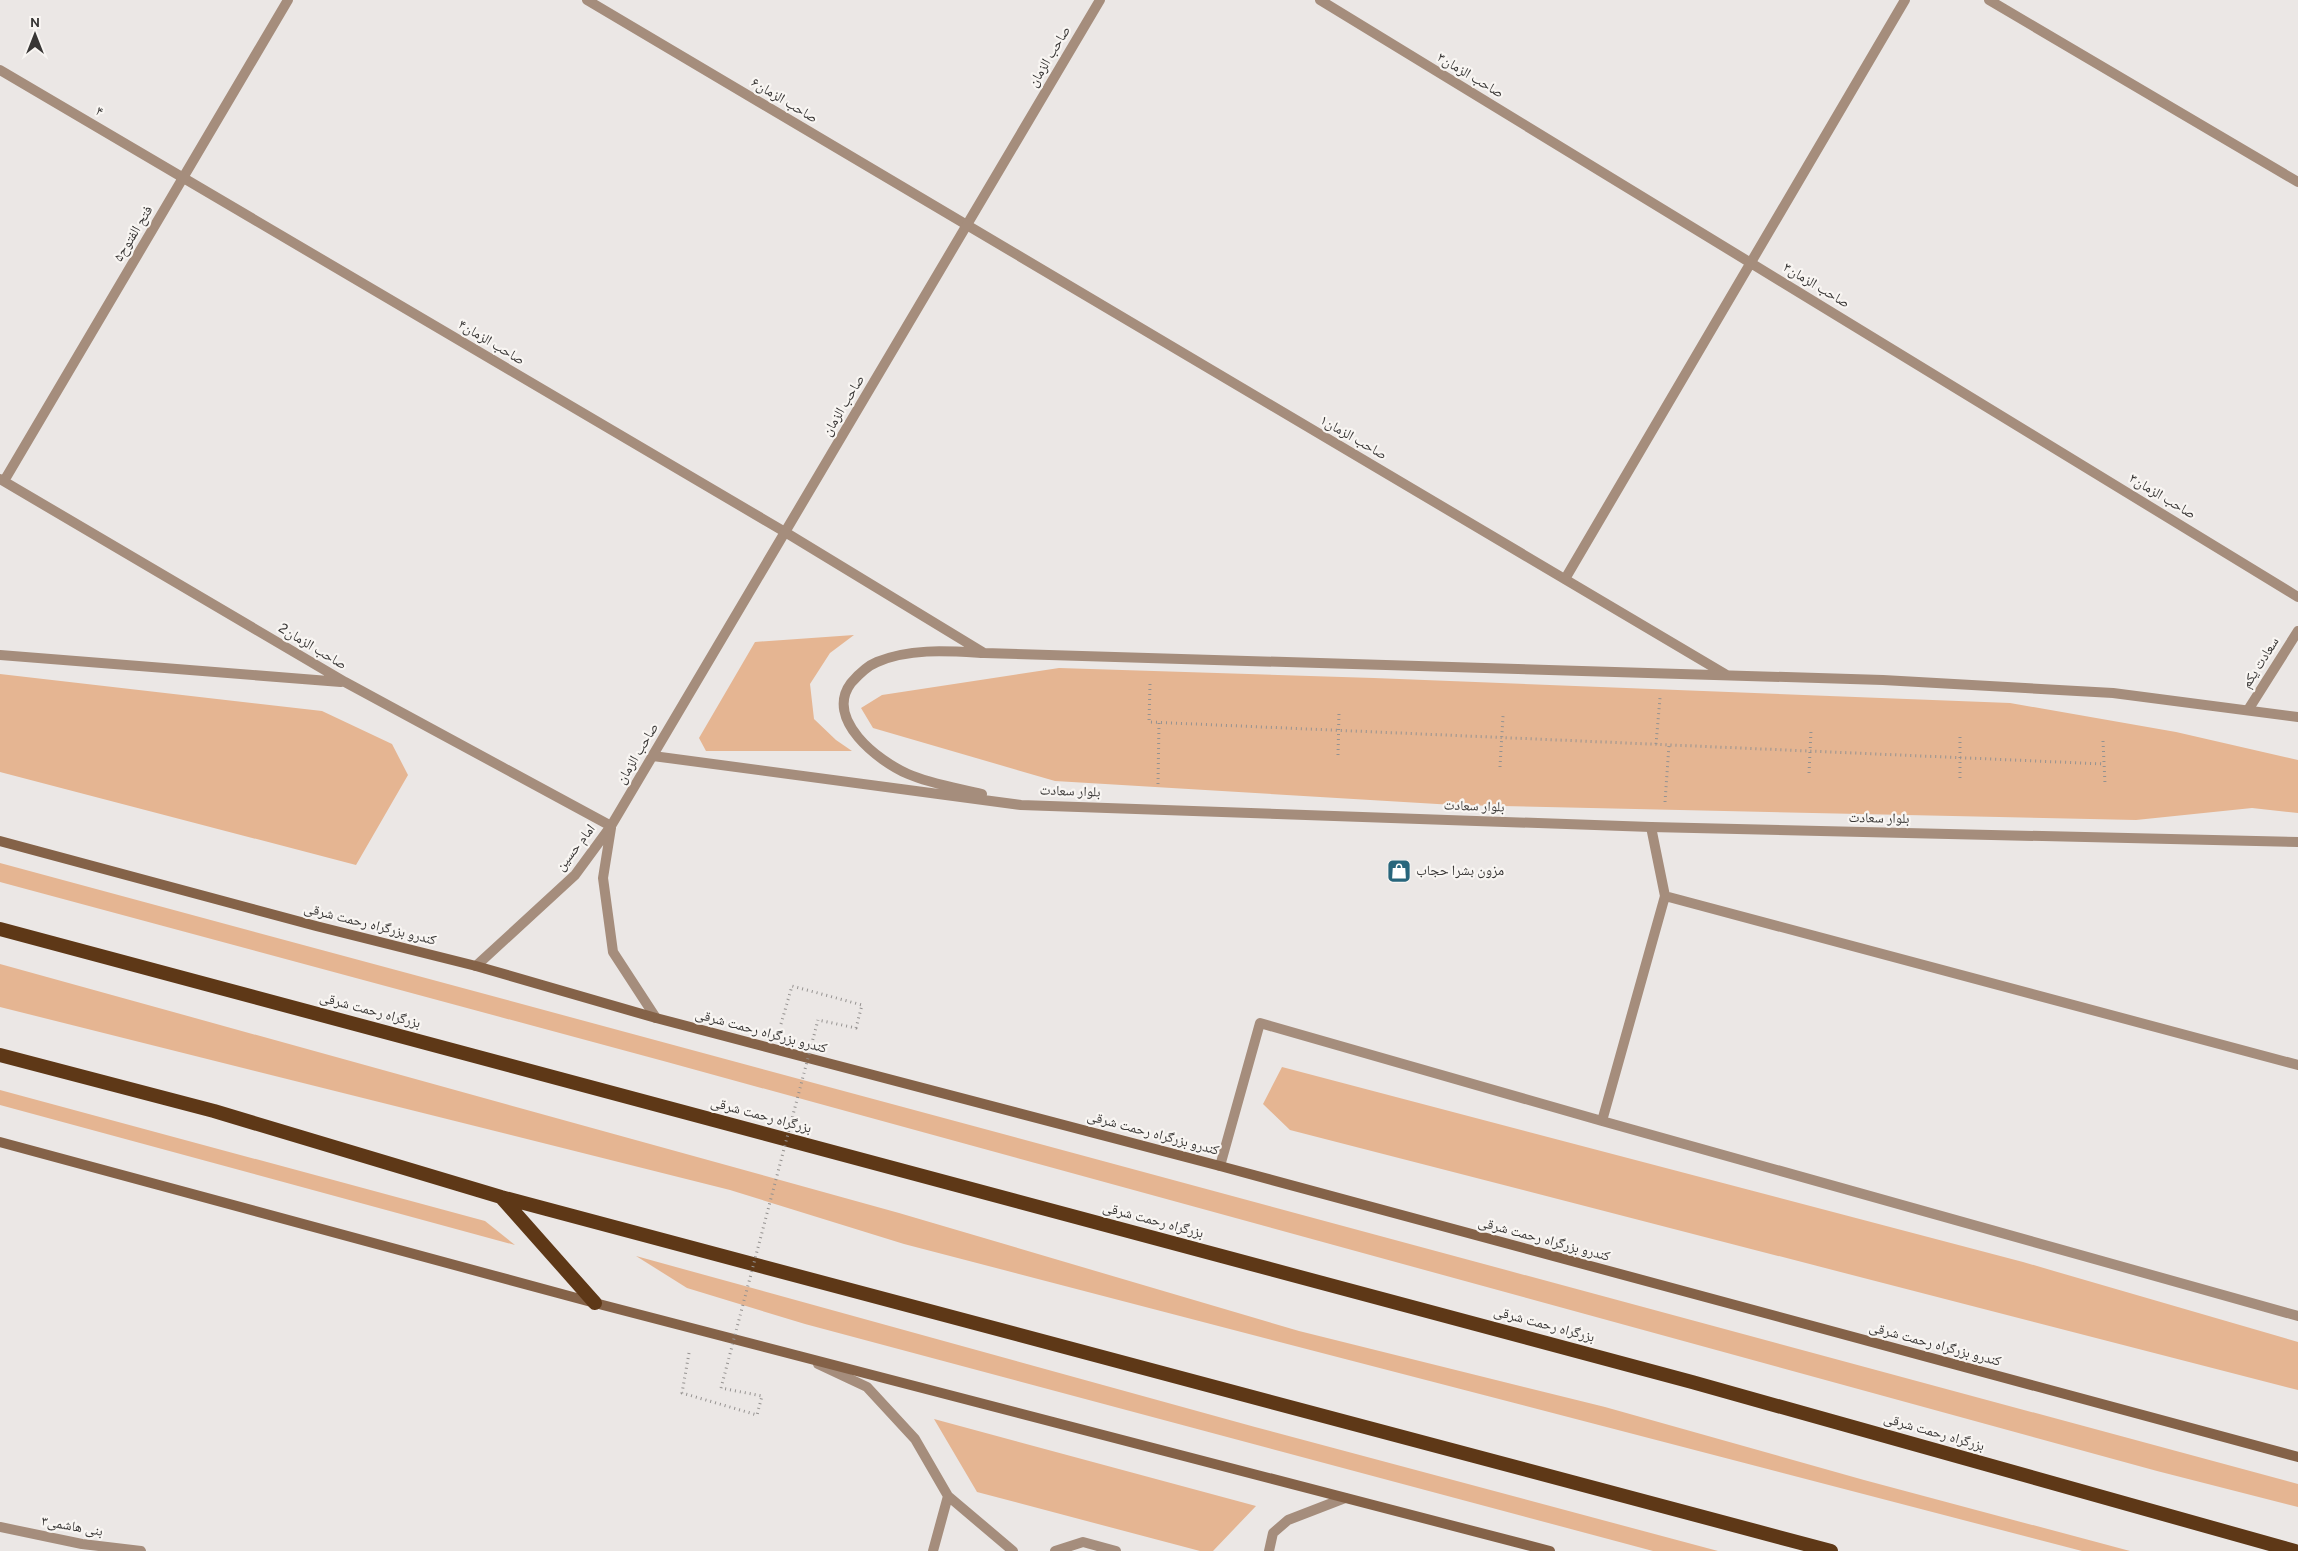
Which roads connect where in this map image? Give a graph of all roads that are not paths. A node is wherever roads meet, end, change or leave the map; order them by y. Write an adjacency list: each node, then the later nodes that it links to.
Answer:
1 (288, 0): 8 (street, فتح الفتوح۵)
2 (587, 0): 10 (street, صاحب الزمان۶)
3 (1100, 0): 10 (street, صاحب الزمان)
4 (1320, 0): 11 (street, صاحب الزمان۳)
5 (1905, 0): 11 (street)
6 (1989, 0): 9 (street)
7 (0, 70): 8 (street, ۴)
8 (184, 177): 12 (street, فتح الفتوح۵); 13 (street, صاحب الزمان۴)
9 (2298, 182)
10 (966, 226): 13 (street, صاحب الزمان); 14 (street, صاحب الزمان۱)
11 (1751, 263): 14 (street); 15 (street, صاحب الزمان۳)
12 (2, 480): 20 (street, 2صاحب الزمان)
13 (785, 532): 17 (street); 23 (street, صاحب الزمان)
14 (1565, 579): 19 (street, صاحب الزمان۱)
15 (2298, 597)
16 (2298, 631): 21 (street, سعادت یکم)
17 (984, 653): 19 (street); 24 (street)
18 (0, 655): 20 (street)
19 (1725, 674): 21 (street)
20 (345, 682): 25 (street, 2صاحب الزمان)
21 (2248, 710): 22 (street)
22 (2298, 717)
23 (653, 756): 24 (street, بلوار سعادت); 25 (street, صاحب الزمان)
24 (1021, 805): 26 (street, بلوار سعادت)
25 (611, 826): 31 (street, امام حسین); 32 (street, امام حسین)
26 (1651, 827): 28 (street, بلوار سعادت); 29 (street)
27 (0, 840): 31 (main road, کندرو بزرگراه رحمت شرقی)
28 (2298, 842)
29 (1665, 896): 34 (street); 35 (street)
30 (0, 929): 55 (highway, بزرگراه رحمت شرقی)
31 (476, 966): 32 (main road, کندرو بزرگراه رحمت شرقی)
32 (656, 1018): 37 (main road, کندرو بزرگراه رحمت شرقی)
33 (0, 1055): 38 (highway)
34 (2298, 1065)
35 (1602, 1121): 37 (street); 40 (street)
36 (0, 1142): 39 (main road)
37 (1220, 1166): 42 (main road, کندرو بزرگراه رحمت شرقی)
38 (501, 1197): 39 (highway); 54 (highway)
39 (595, 1303): 41 (main road)
40 (2298, 1316)
41 (799, 1355): 43 (street); 44 (main road)
42 (2298, 1457)
43 (948, 1496): 48 (street); 49 (street)
44 (1345, 1498): 52 (street); 53 (main road)
45 (0, 1527): 46 (street, بنی هاشمی۳)
46 (81, 1548): 47 (street, بنی هاشمی۳)
47 (141, 1551)
48 (933, 1551)
49 (1013, 1551)
50 (1055, 1551): 51 (street)
51 (1116, 1551)
52 (1269, 1551)
53 (1550, 1551)
54 (1831, 1551)
55 (2295, 1551)

